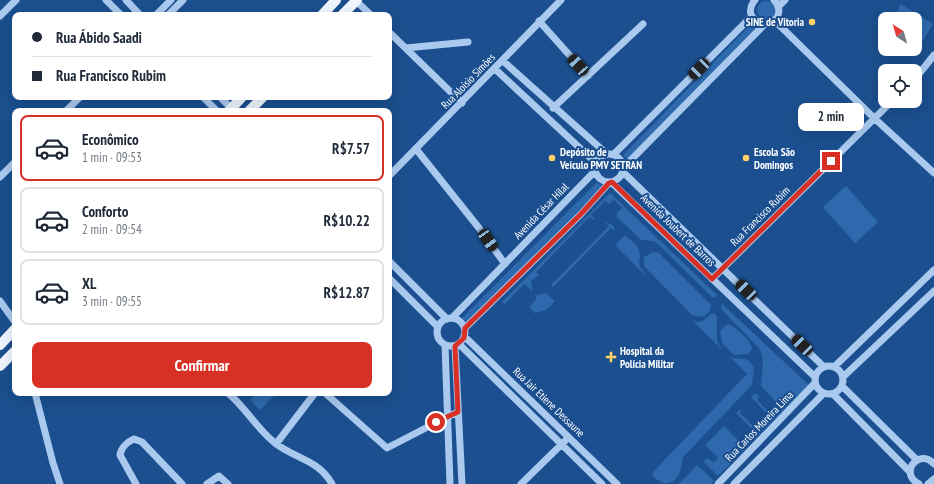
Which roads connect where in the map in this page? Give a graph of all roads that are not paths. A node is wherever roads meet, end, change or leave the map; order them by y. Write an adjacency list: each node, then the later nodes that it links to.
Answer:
1 (16, 0): 20 (street)
2 (106, 0): 13 (street)
3 (126, 0): 14 (street)
4 (170, 0): 15 (street)
5 (183, 0): 16 (street)
6 (336, 0): 17 (main road)
7 (357, 0): 18 (main road); 19 (street)
8 (561, 0): 23 (street, Rua Aloísio Simões)
9 (754, 0): 21 (street)
10 (774, 0): 12 (street)
11 (785, 0): 12 (street)
12 (778, 7): 22 (street)
13 (118, 12)
14 (137, 12)
15 (159, 12)
16 (171, 12)
17 (325, 12)
18 (345, 12)
19 (368, 12)
20 (0, 16)
21 (752, 16): 25 (street); 49 (street)
22 (774, 20): 25 (street); 47 (street)
23 (540, 21): 30 (street, Rua Aloísio Simões); 33 (street)
24 (643, 24): 33 (street)
25 (765, 24): 52 (street)
26 (392, 35): 28 (street)
27 (468, 42): 28 (street)
28 (406, 48): 39 (street)
29 (934, 55): 32 (street)
30 (503, 61): 31 (street, Rua Aloísio Simões); 45 (street)
31 (495, 68): 39 (street, Rua Aloísio Simões); 51 (street)
32 (922, 70)
33 (588, 76): 45 (street)
34 (77, 100): 40 (street)
35 (206, 100): 41 (street)
36 (223, 100): 42 (street)
37 (239, 100): 43 (main road)
38 (260, 100): 44 (main road)
39 (462, 103): 48 (street, Rua Aloísio Simões)
40 (69, 108)
41 (214, 108)
42 (229, 108)
43 (233, 108)
44 (252, 108)
45 (553, 108): 49 (street)
46 (885, 108): 47 (street, Rua Francisco Rubim)
47 (874, 118): 54 (street); 59 (street, Rua Francisco Rubim)
48 (416, 149): 53 (street, Rua Aloísio Simões); 58 (street)
49 (611, 154): 51 (street); 52 (street)
50 (12, 165): 55 (street)
51 (596, 167): 56 (street); 58 (street, Avenida César Hilal)
52 (624, 170): 56 (street); 59 (street, Avenida Joubert de Barros)
53 (392, 173)
54 (934, 173)
55 (0, 177)
56 (611, 183): 61 (street, Avenida Joubert de Barros); 69 (street)
57 (392, 264): 66 (street)
58 (505, 264): 66 (street, Avenida César Hilal)
59 (724, 268): 61 (street, Rua Francisco Rubim); 78 (street, Avenida Joubert de Barros)
60 (933, 274): 67 (street)
61 (712, 279): 81 (street, Avenida Joubert de Barros)
62 (392, 281): 68 (street)
63 (934, 290): 70 (street)
64 (0, 301): 65 (street)
65 (12, 318)
66 (449, 318): 68 (street); 69 (street)
67 (883, 320): 70 (street); 79 (street)
68 (438, 327): 74 (street)
69 (465, 328): 72 (street)
70 (893, 329): 80 (street)
71 (12, 332): 73 (main road)
72 (464, 336): 75 (street); 91 (street, Rua Jair Etiene Dessaune)
73 (0, 345)
74 (445, 345): 75 (street); 90 (street)
75 (457, 345): 89 (street); 93 (street, Rua Jair Etiene Dessaune)
76 (12, 353): 77 (main road)
77 (0, 366)
78 (824, 367): 79 (street); 81 (street)
79 (834, 367): 80 (street)
80 (843, 377): 82 (street)
81 (815, 380): 83 (street); 110 (street, Rua Carlos Moreira Lima)
82 (842, 386): 84 (street); 94 (street)
83 (824, 394): 84 (street); 111 (street, Rua Carlos Moreira Lima)
84 (833, 394): 96 (street)
85 (37, 396): 99 (street)
86 (231, 396): 92 (street)
87 (314, 396): 92 (street)
88 (328, 396): 90 (street)
89 (458, 412): 90 (street); 106 (street)
90 (449, 416): 105 (street)
91 (568, 437): 93 (street); 109 (street, Rua Jair Etiene Dessaune)
92 (276, 444): 104 (street)
93 (562, 444): 107 (street); 108 (street, Rua Jair Etiene Dessaune)
94 (917, 460): 95 (street); 96 (street)
95 (934, 464)
96 (910, 472): 98 (street)
97 (934, 479): 112 (street)
98 (914, 483)
99 (60, 484)
100 (136, 484): 101 (street)
101 (182, 484)
102 (208, 484): 103 (street)
103 (228, 484)
104 (332, 484)
105 (450, 484)
106 (462, 484)
107 (521, 484)
108 (602, 484)
109 (617, 484)
110 (718, 484)
111 (734, 484)
112 (928, 484)

